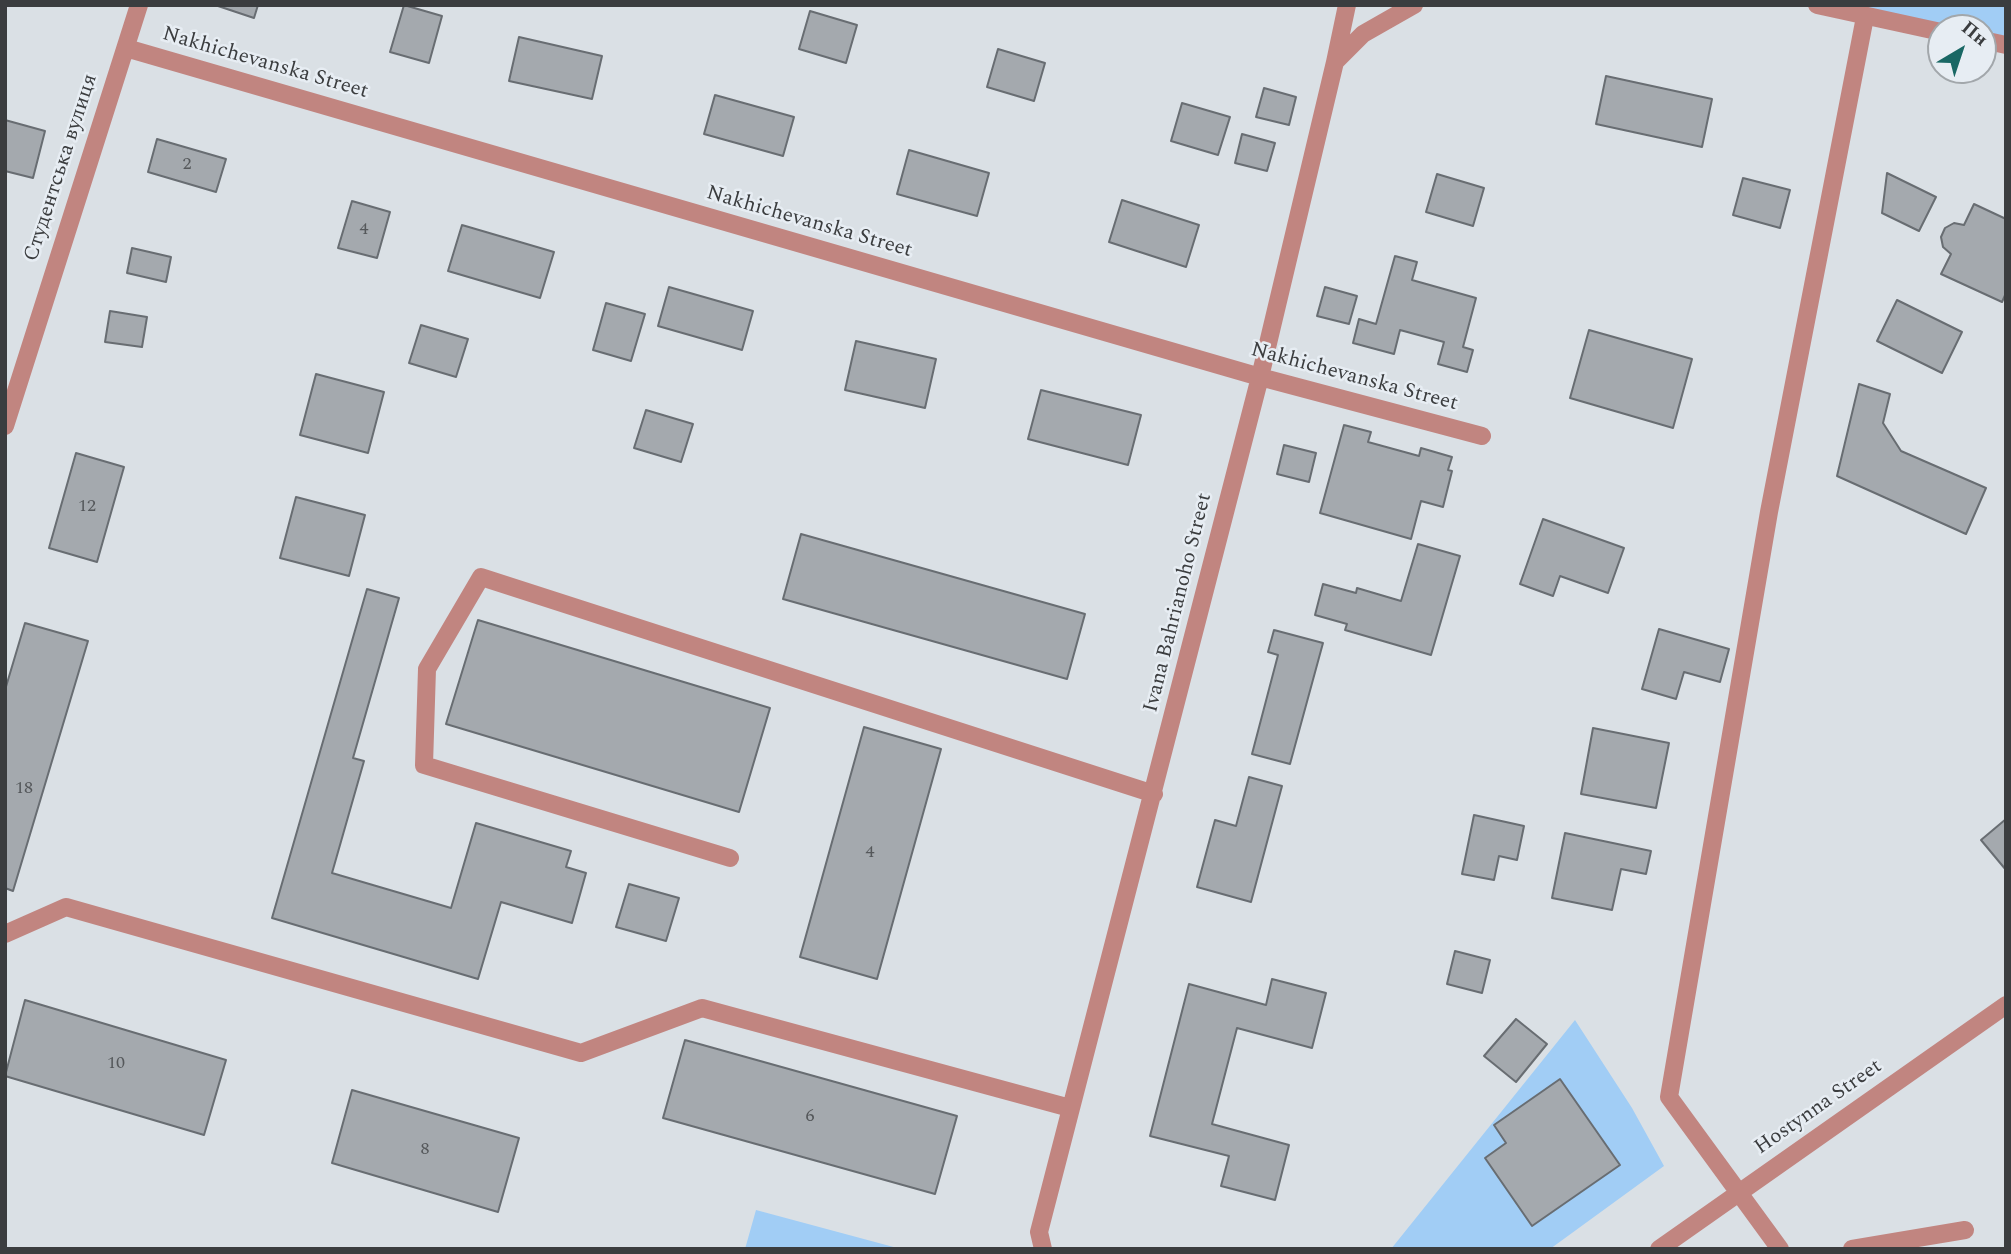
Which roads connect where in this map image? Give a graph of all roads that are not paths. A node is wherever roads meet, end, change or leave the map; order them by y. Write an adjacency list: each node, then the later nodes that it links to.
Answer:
1 (138, 5): 7 (street, Студентська вулиця)
2 (1347, 5): 8 (street, Ivana Bahrianoho Street)
3 (1414, 5): 8 (street)
4 (1817, 5): 5 (street)
5 (1865, 17): 6 (street); 17 (street)
6 (1927, 29)
7 (126, 48): 9 (street, Nakhichevanska Street); 10 (street, Студентська вулиця)
8 (1335, 62): 9 (street, Ivana Bahrianoho Street)
9 (1261, 377): 11 (street, Nakhichevanska Street); 12 (street, Ivana Bahrianoho Street)
10 (5, 426)
11 (1482, 436)
12 (1154, 794): 13 (street); 16 (street, Ivana Bahrianoho Street)
13 (730, 858)
14 (5, 934): 16 (street)
15 (2006, 1005): 17 (street, Hostynna Street)
16 (1070, 1108): 19 (street, Ivana Bahrianoho Street)
17 (1738, 1192): 20 (street, Hostynna Street); 21 (street)
18 (1965, 1230): 22 (street)
19 (1043, 1249)
20 (1659, 1249)
21 (1780, 1249)
22 (1852, 1249)

